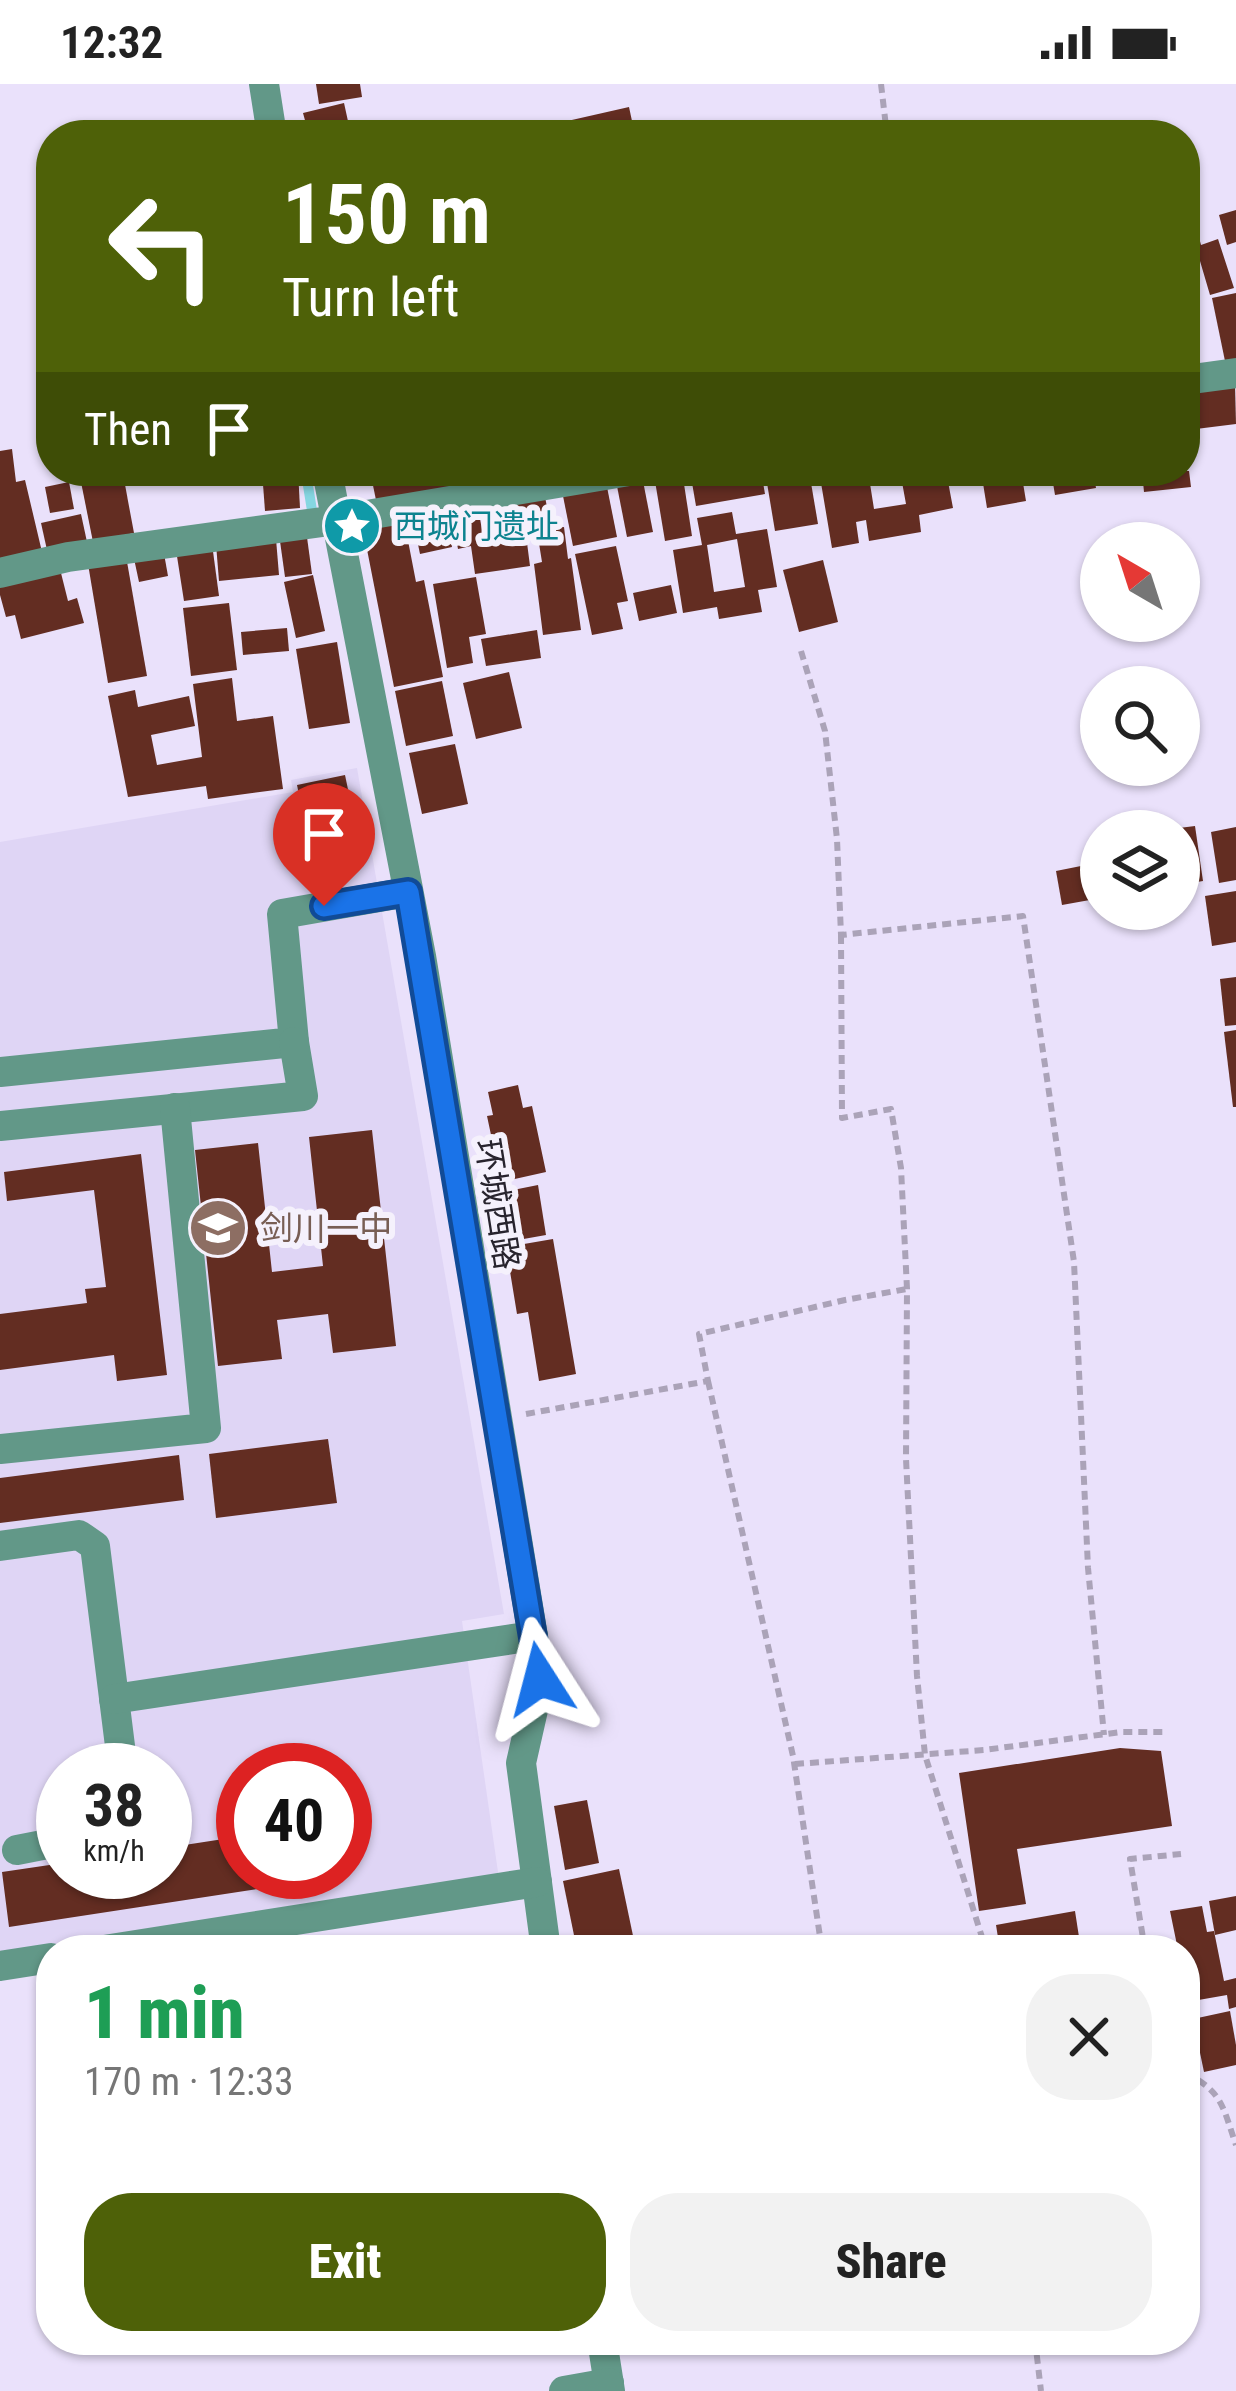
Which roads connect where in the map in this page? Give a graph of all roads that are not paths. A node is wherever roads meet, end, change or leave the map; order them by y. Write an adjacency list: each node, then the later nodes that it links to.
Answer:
1 (264, 84): 2 (street)
2 (270, 120)
3 (1236, 373): 4 (street)
4 (1200, 378)
5 (330, 486): 7 (street, 环城西路)
6 (540, 486): 7 (street)
7 (337, 520): 8 (street); 9 (street, 环城西路)
8 (0, 573)
9 (408, 892): 10 (street); 16 (street, 环城西路)
10 (294, 1042): 11 (street); 12 (street)
11 (0, 1072)
12 (175, 1108): 13 (street); 14 (street)
13 (0, 1126)
14 (0, 1449)
15 (0, 1546): 17 (street)
16 (533, 1636): 17 (street); 21 (street, 环城西路)
17 (114, 1699): 18 (street)
18 (120, 1743)
19 (36, 1846): 20 (street)
20 (17, 1850)
21 (537, 1882): 22 (street); 23 (street, 环城西路)
22 (200, 1935)
23 (544, 1935)
24 (36, 1960): 25 (street)
25 (0, 1966)
26 (604, 2355): 27 (street)
27 (609, 2387): 28 (street)
28 (564, 2391)

